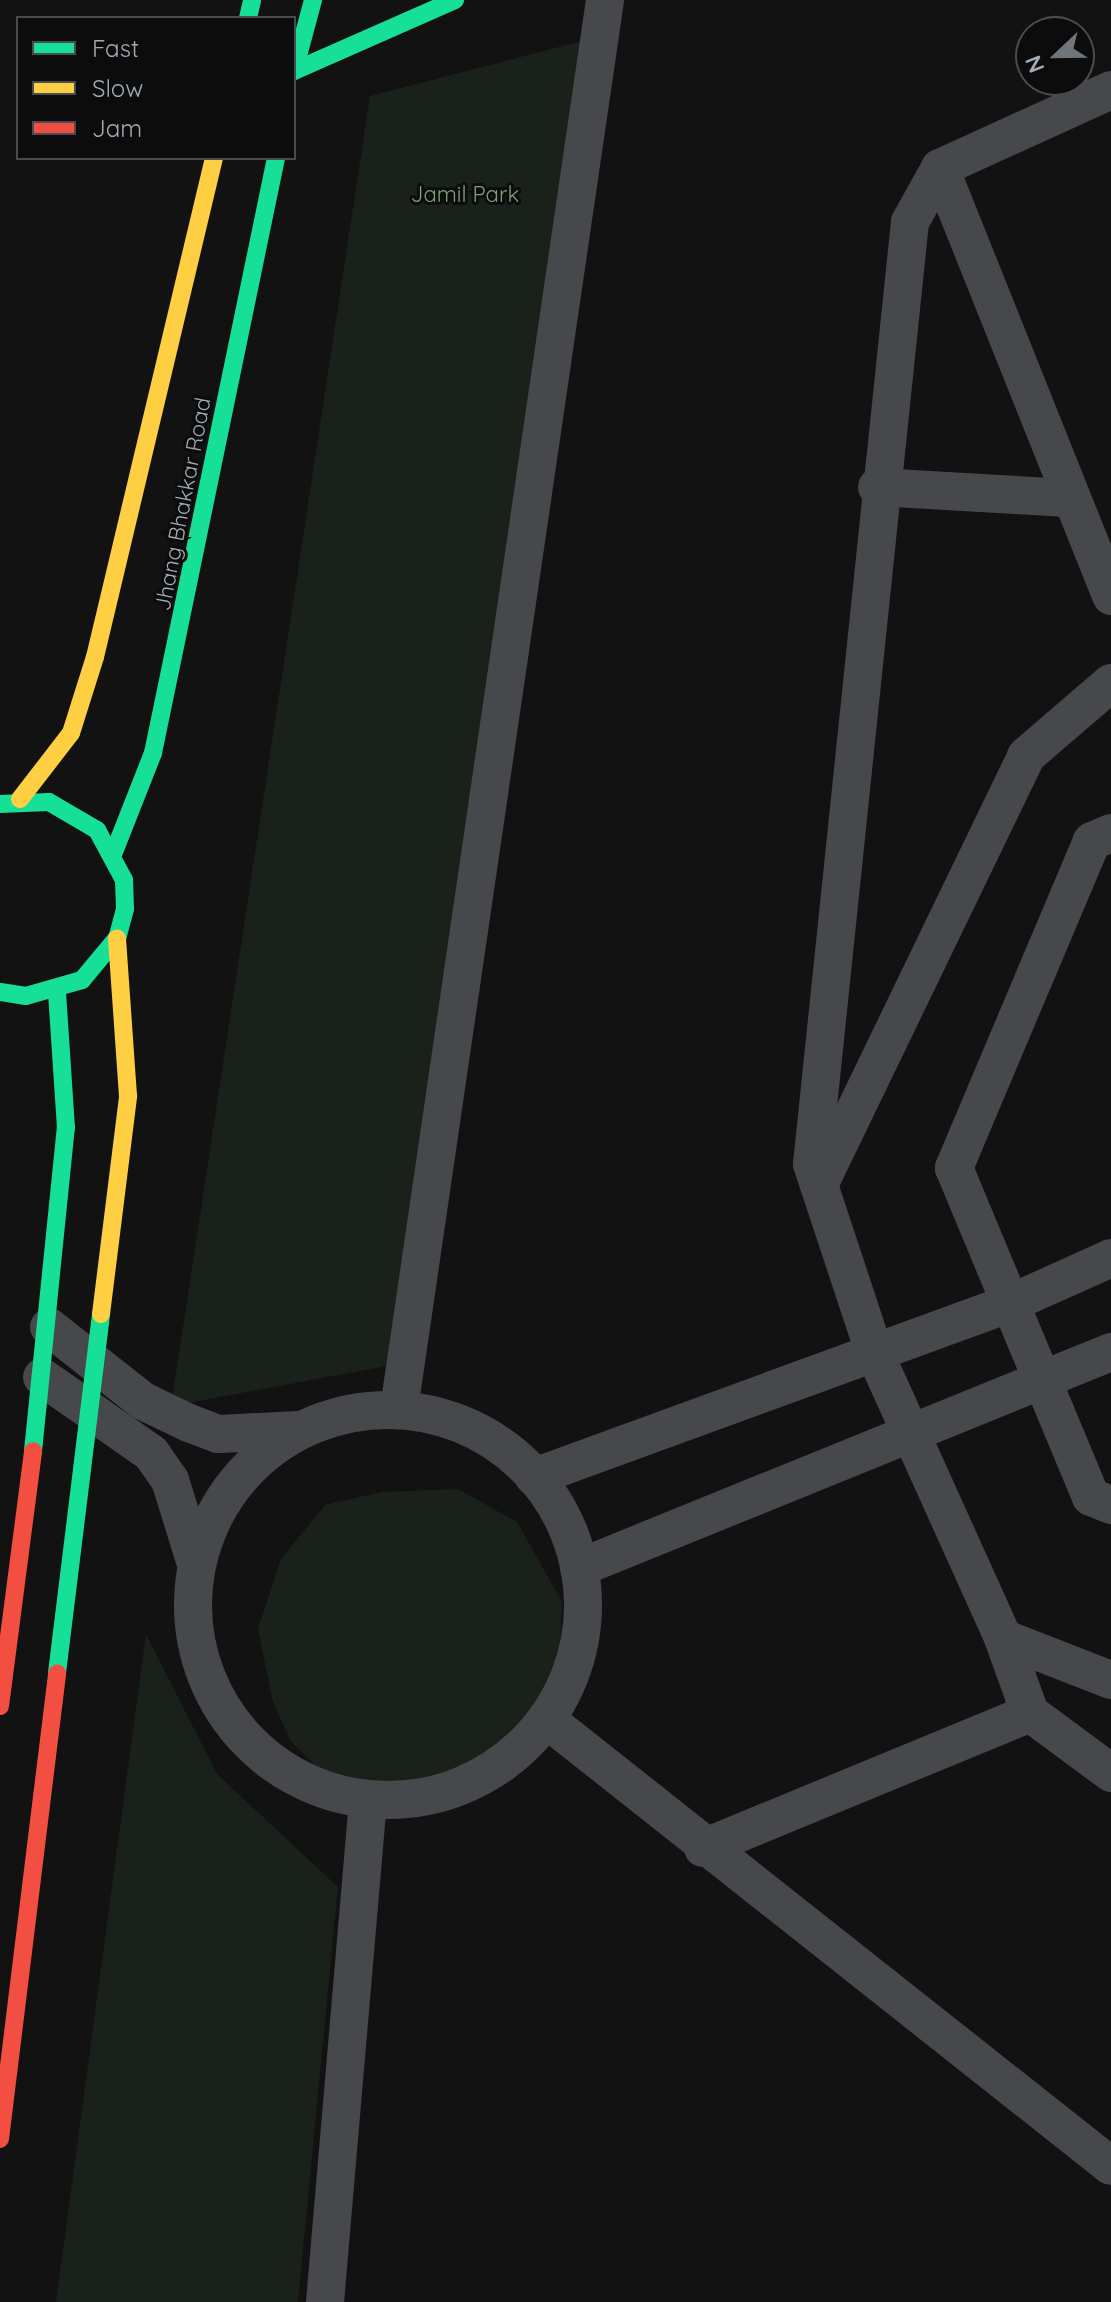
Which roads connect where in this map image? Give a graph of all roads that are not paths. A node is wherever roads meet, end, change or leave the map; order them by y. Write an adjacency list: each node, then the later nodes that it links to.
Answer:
1 (313, 0): 4 (main road)
2 (455, 0): 5 (main road)
3 (605, 0): 31 (street)
4 (296, 64)
5 (296, 70)
6 (1111, 90): 9 (street)
7 (214, 160): 14 (main road, Jhang Bhakkar Road)
8 (276, 160): 17 (main road, Jhang Bhakkar Road)
9 (940, 168): 10 (street); 11 (street)
10 (877, 487): 11 (street); 21 (street)
11 (1067, 498): 12 (street)
12 (1111, 596)
13 (1111, 683): 21 (street)
14 (20, 799): 15 (main road); 17 (main road)
15 (0, 804)
16 (1111, 833): 23 (street)
17 (114, 852): 18 (main road)
18 (117, 938): 20 (main road); 27 (main road)
19 (0, 992): 20 (main road)
20 (57, 992): 24 (main road)
21 (819, 1185): 26 (street)
22 (1111, 1258): 23 (street)
23 (1011, 1303): 26 (street); 29 (street)
24 (49, 1327): 27 (street); 28 (main road)
25 (1111, 1352): 29 (street)
26 (875, 1354): 32 (street); 34 (street)
27 (95, 1360): 30 (main road); 33 (street)
28 (42, 1377): 30 (street); 40 (main road)
29 (1041, 1380): 32 (street); 35 (street)
30 (91, 1408): 36 (street); 46 (main road)
31 (399, 1409): 33 (street); 34 (street)
32 (910, 1428): 37 (street); 38 (street)
33 (299, 1430): 36 (street)
34 (534, 1477): 37 (street)
35 (1111, 1505)
36 (196, 1564): 44 (street)
37 (579, 1568): 42 (street)
38 (1003, 1638): 39 (street); 41 (street)
39 (1111, 1680)
40 (0, 1706)
41 (1030, 1713): 43 (street); 45 (street)
42 (546, 1719): 44 (street); 45 (street)
43 (1111, 1773)
44 (368, 1800): 48 (street)
45 (703, 1848): 47 (street)
46 (0, 2139)
47 (1111, 2166)
48 (325, 2302)

